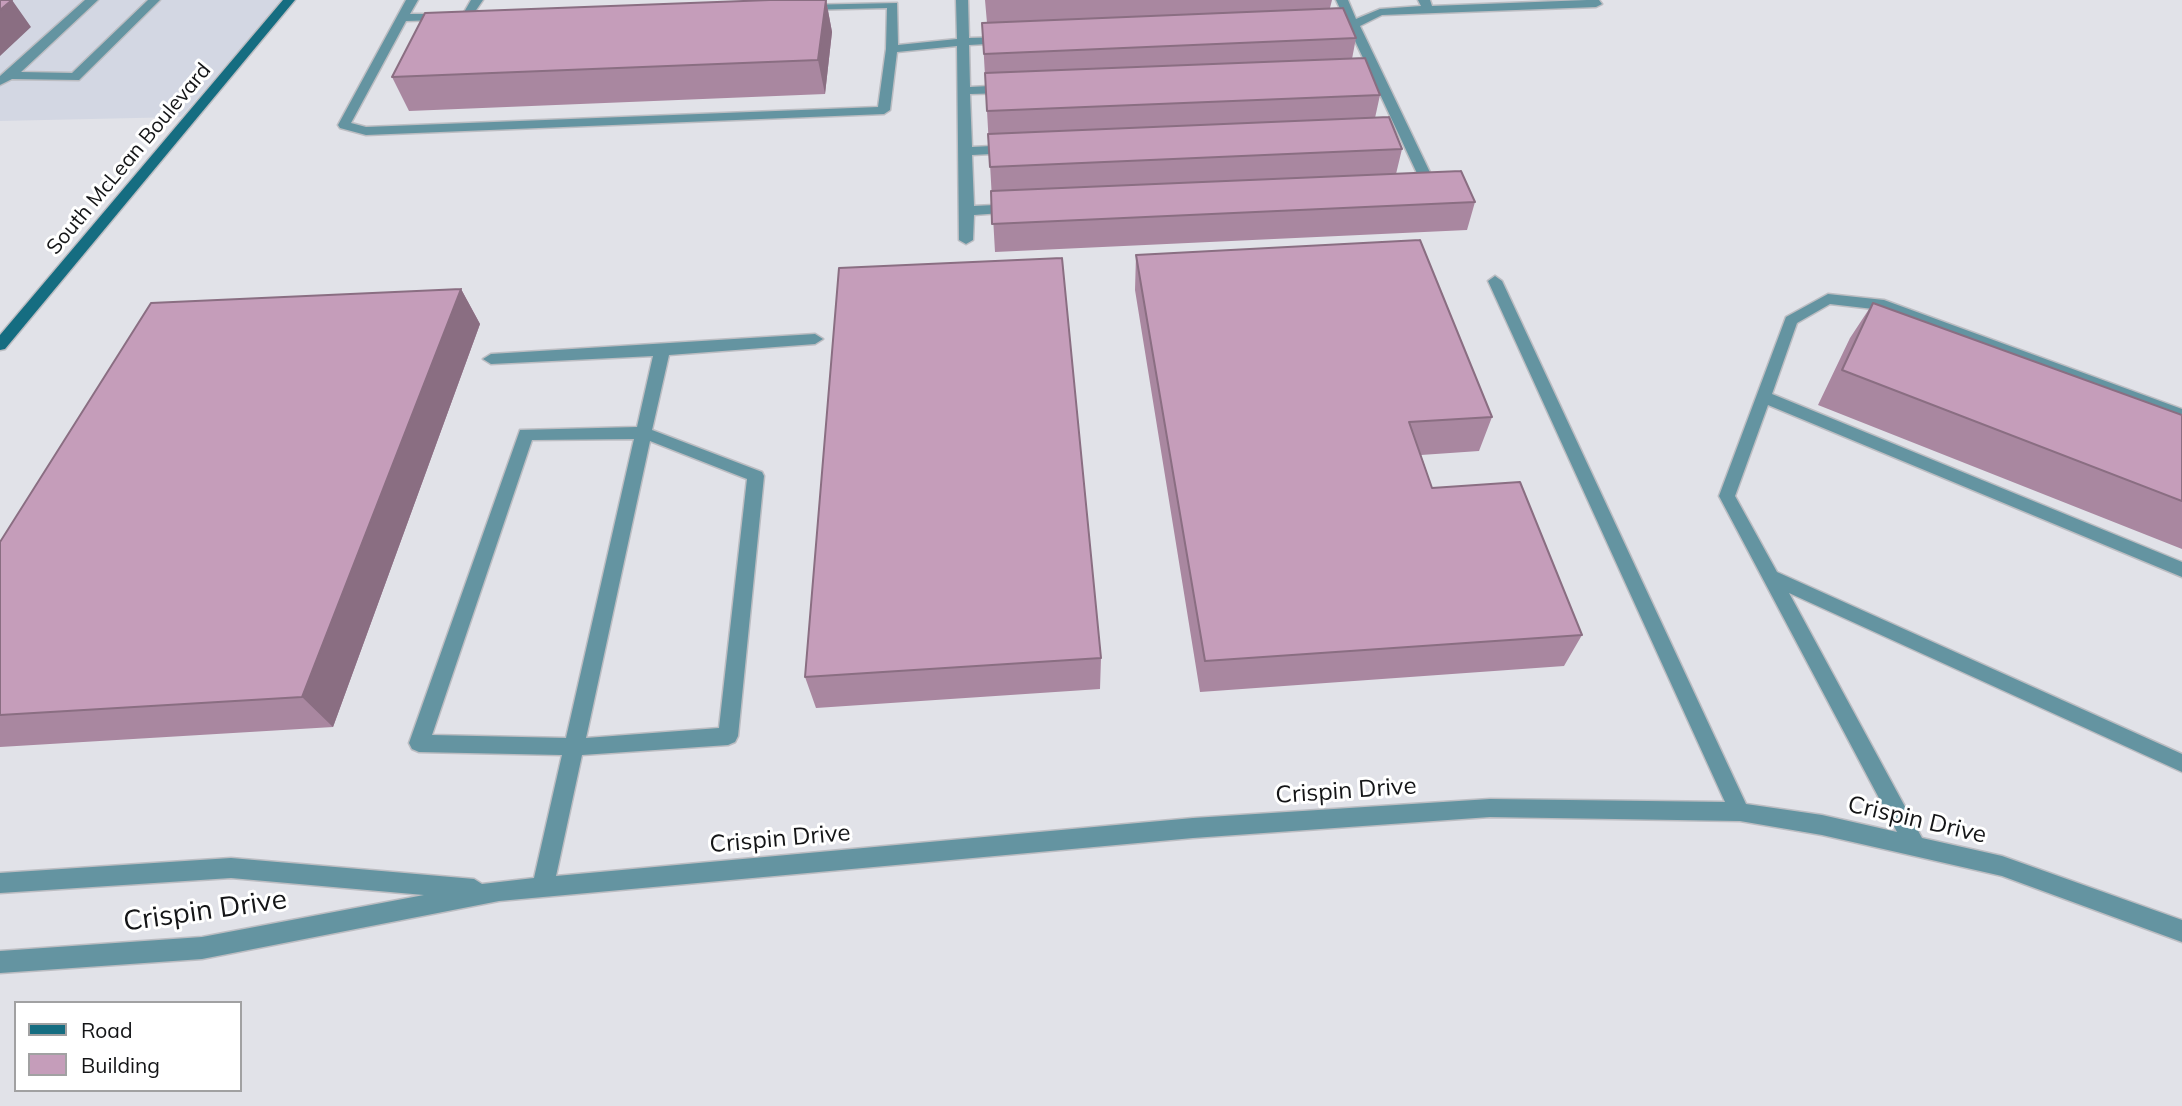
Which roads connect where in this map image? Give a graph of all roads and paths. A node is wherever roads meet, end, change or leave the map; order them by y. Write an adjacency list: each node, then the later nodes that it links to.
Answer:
1 (92, 0): 19 (lane)
2 (154, 0): 19 (lane)
3 (289, 0): 30 (main road, South McLean Boulevard)
4 (412, 0): 13 (lane)
5 (477, 0): 11 (lane)
6 (962, 0): 17 (lane)
7 (1342, 0): 14 (lane)
8 (1593, 0): 9 (lane)
9 (1426, 4): 14 (lane)
10 (797, 8): 18 (lane)
11 (466, 17): 12 (lane); 13 (lane)
12 (480, 17)
13 (402, 18): 18 (lane)
14 (1354, 24): 15 (lane); 24 (lane)
15 (1326, 26)
16 (1018, 39): 17 (lane)
17 (963, 42): 18 (lane); 21 (lane)
18 (892, 49)
19 (5, 78)
20 (1019, 89): 21 (lane)
21 (964, 91): 23 (lane)
22 (1020, 148): 23 (lane)
23 (965, 151): 26 (lane)
24 (1403, 188)
25 (1035, 207): 26 (lane)
26 (967, 211): 27 (lane)
27 (967, 240)
28 (1495, 281): 40 (lane)
29 (815, 339): 31 (lane)
30 (0, 345)
31 (662, 350): 32 (lane); 35 (lane)
32 (491, 359)
33 (1762, 397): 34 (lane); 36 (lane); 37 (lane)
34 (2182, 415)
35 (645, 433): 38 (lane); 38 (lane); 38 (lane)
36 (2182, 570)
37 (1768, 576): 39 (lane); 41 (lane)
38 (576, 747): 43 (lane)
39 (2182, 763)
40 (1740, 812): 41 (lane, Crispin Drive); 43 (lane, Crispin Drive)
41 (1916, 847): 45 (lane, Crispin Drive)
42 (0, 883): 44 (lane, Crispin Drive)
43 (543, 887): 44 (lane, Crispin Drive)
44 (499, 891): 46 (lane, Crispin Drive)
45 (2182, 931)
46 (0, 962)

